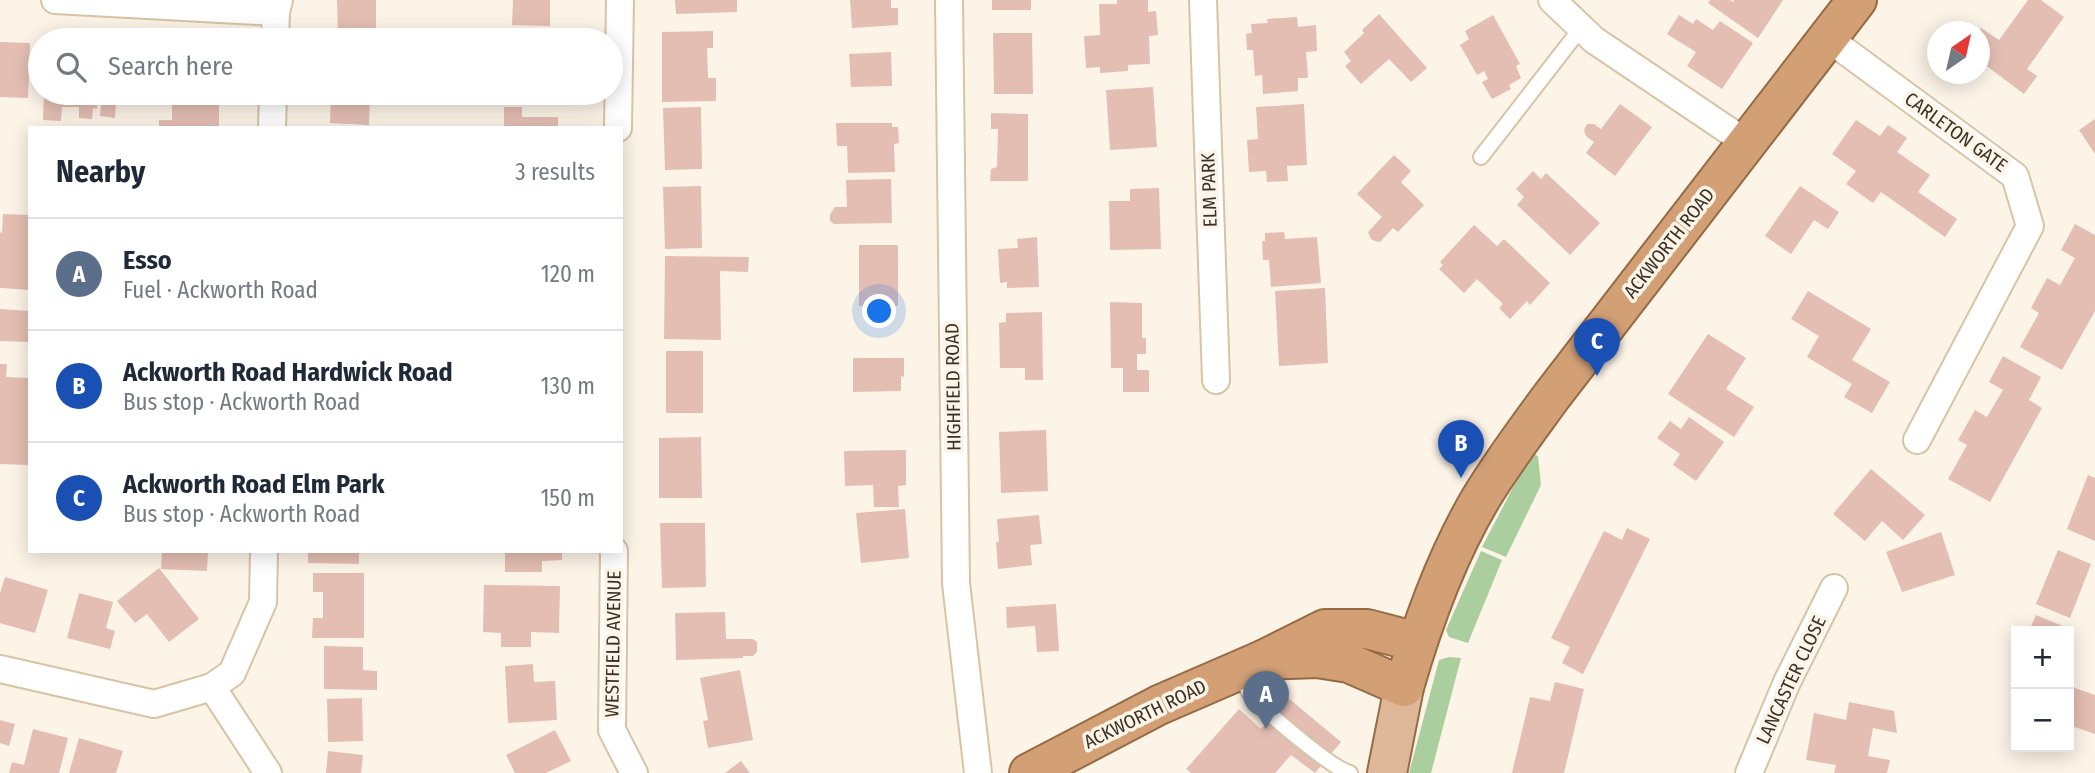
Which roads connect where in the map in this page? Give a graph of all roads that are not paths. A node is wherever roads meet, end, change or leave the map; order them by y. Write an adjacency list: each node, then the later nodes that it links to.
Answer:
1 (55, 0): 7 (street)
2 (620, 0): 9 (street)
3 (949, 0): 30 (street, HIGHFIELD ROAD)
4 (1203, 0): 18 (street, ELM PARK)
5 (1552, 0): 10 (street)
6 (1857, 0): 11 (highway, ACKWORTH ROAD)
7 (278, 6): 8 (street)
8 (276, 28)
9 (620, 28)
10 (1581, 28): 16 (street); 17 (lane)
11 (1829, 38): 16 (highway, ACKWORTH ROAD); 19 (street, CARLETON GATE)
12 (273, 105): 14 (street)
13 (618, 105): 15 (street)
14 (272, 126)
15 (618, 126)
16 (1747, 143): 23 (highway, ACKWORTH ROAD)
17 (1481, 157)
18 (1216, 380)
19 (1917, 440)
20 (264, 553): 26 (street)
21 (614, 553): 29 (street, WESTFIELD AVENUE)
22 (1834, 588): 34 (street, LANCASTER CLOSE)
23 (1417, 642): 24 (highway, ACKWORTH ROAD); 27 (highway, ACKWORTH ROAD)
24 (1251, 665): 27 (highway, ACKWORTH ROAD); 31 (highway, ACKWORTH ROAD); 32 (lane)
25 (0, 669): 26 (street)
26 (212, 687): 28 (street)
27 (1404, 687): 33 (main road)
28 (268, 773)
29 (634, 773)
30 (978, 773)
31 (1029, 773)
32 (1350, 773)
33 (1387, 773)
34 (1749, 773)

